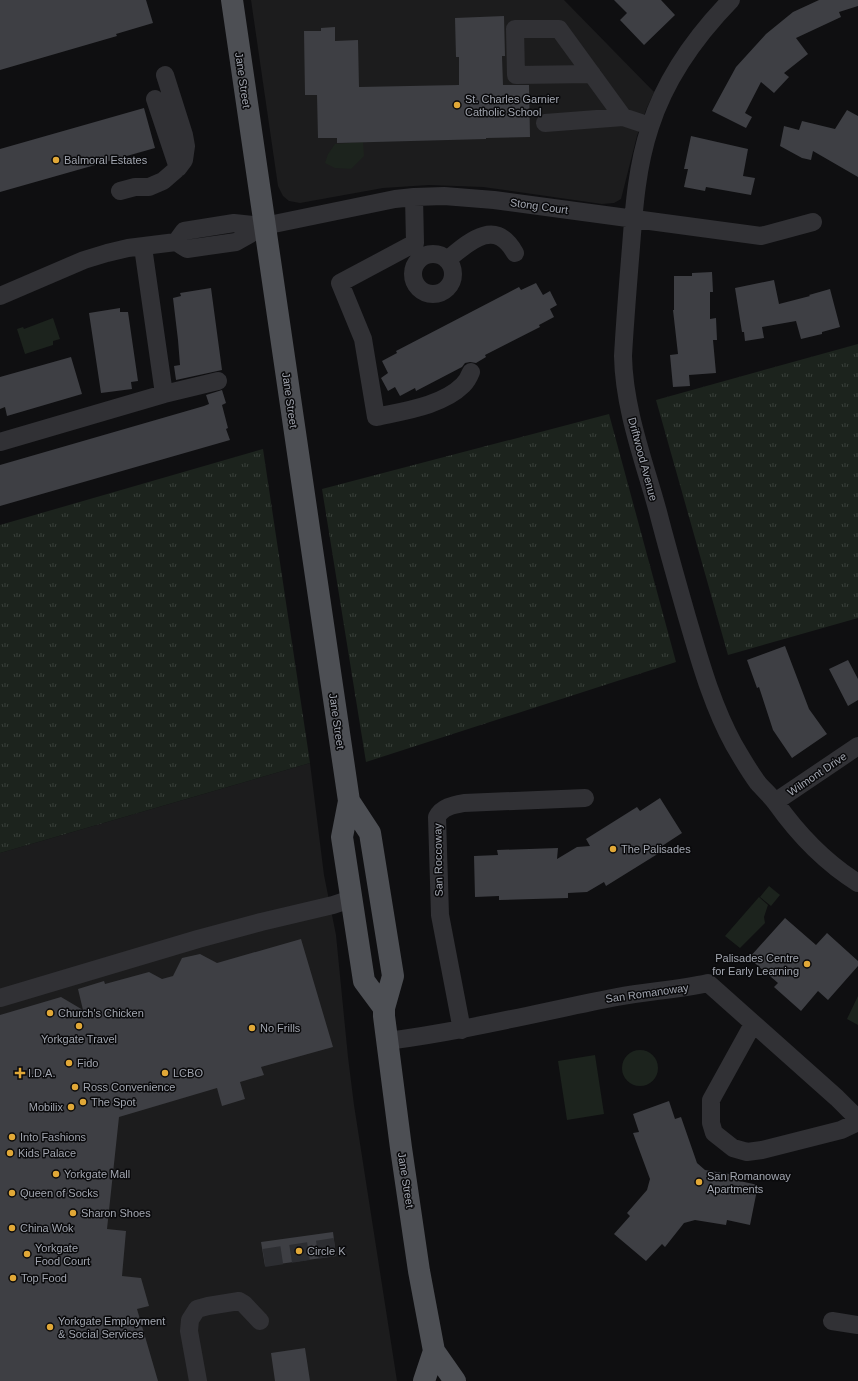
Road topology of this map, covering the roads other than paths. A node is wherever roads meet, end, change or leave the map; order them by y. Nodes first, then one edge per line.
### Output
1 (232, 0) edge
2 (730, 0) edge
3 (592, 74) dead end
4 (165, 75) dead end
5 (155, 99) dead end
6 (623, 117) junction
7 (545, 124) dead end
8 (650, 126) junction
9 (178, 168) junction
10 (120, 191) dead end
11 (414, 197) junction
12 (633, 219) junction
13 (813, 222) dead end
14 (264, 226) junction
15 (143, 247) junction
16 (418, 251) junction
17 (515, 253) dead end
18 (447, 260) junction
19 (0, 296) edge
20 (471, 372) dead end
21 (218, 381) dead end
22 (164, 394) junction
23 (0, 442) edge
24 (858, 746) edge
25 (585, 798) dead end
26 (349, 800) junction
27 (775, 802) junction
28 (858, 883) edge
29 (379, 894) junction
30 (351, 899) junction
31 (0, 998) edge
32 (384, 1008) junction
33 (754, 1024) junction
34 (462, 1030) junction
35 (387, 1041) junction
36 (858, 1119) edge
37 (858, 1122) edge
38 (260, 1321) dead end
39 (832, 1321) dead end
40 (858, 1325) edge
41 (434, 1351) junction
42 (198, 1381) edge
43 (424, 1381) edge
44 (455, 1381) edge

1 - 14 main road, Jane Street
2 - 8 street, Driftwood Avenue
3 - 6 street
4 - 9 street
5 - 9 street
6 - 7 street
6 - 8 street
8 - 12 street, Driftwood Avenue
9 - 10 street
11 - 12 street, Stong Court
11 - 14 street, Stong Court
11 - 16 street
12 - 13 street, Stong Court
12 - 27 street, Driftwood Avenue
14 - 15 street, Stong Court
14 - 26 main road, Jane Street
15 - 19 street
15 - 22 street
16 - 18 street
16 - 18 street
16 - 20 street
17 - 18 street
21 - 22 street
22 - 23 street
24 - 27 street, Wilmont Drive
25 - 34 street, San Roccoway
26 - 29 main road, Jane Street
26 - 30 main road, Jane Street
27 - 28 street, Driftwood Avenue
29 - 30 main road
29 - 32 main road, Jane Street
30 - 31 street
30 - 32 main road, Jane Street
32 - 35 main road, Jane Street
33 - 34 street, San Romanoway
33 - 36 street, San Romanoway
33 - 37 street
34 - 35 street, San Romanoway
35 - 41 main road, Jane Street
38 - 42 street
39 - 40 street
41 - 43 main road, Jane Street
41 - 44 main road, Jane Street

